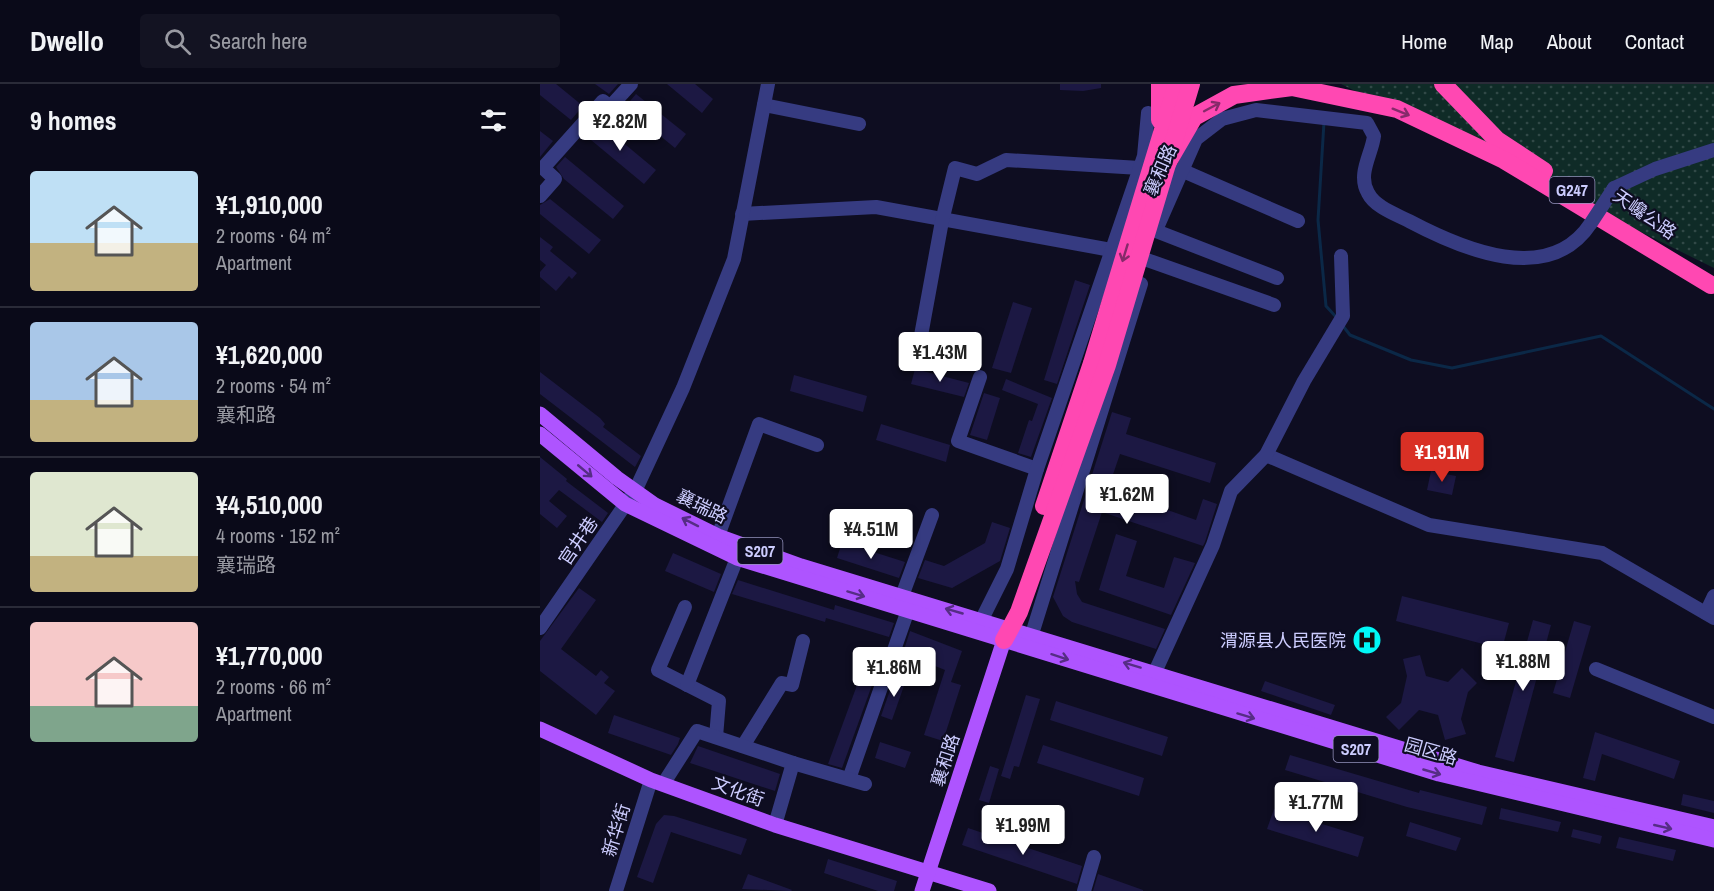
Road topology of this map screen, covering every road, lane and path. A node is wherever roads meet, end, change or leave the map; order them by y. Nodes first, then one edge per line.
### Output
1 (631, 84) edge
2 (768, 84) edge
3 (1160, 84) edge
4 (1177, 84) edge
5 (1191, 84) edge
6 (1443, 84) edge
7 (764, 105) junction
8 (1148, 113) dead end
9 (859, 124) dead end
10 (1160, 137) junction
11 (1714, 150) edge
12 (1140, 168) junction
13 (1173, 169) junction
14 (540, 196) edge
15 (742, 214) junction
16 (942, 220) junction
17 (1298, 220) dead end
18 (1156, 231) junction
19 (1111, 250) junction
20 (1341, 256) dead end
21 (1147, 260) junction
22 (1277, 278) dead end
23 (1712, 286) edge
24 (1274, 305) dead end
25 (918, 352) dead end
26 (980, 377) dead end
27 (540, 414) edge
28 (540, 434) edge
29 (817, 445) dead end
30 (1266, 455) junction
31 (1037, 469) junction
32 (636, 489) junction
33 (625, 504) junction
34 (932, 515) dead end
35 (718, 536) junction
36 (737, 558) junction
37 (1714, 596) edge
38 (905, 603) junction
39 (685, 607) dead end
40 (1710, 615) edge
41 (982, 619) junction
42 (540, 628) edge
43 (1007, 634) junction
44 (1032, 634) junction
45 (803, 641) dead end
46 (1596, 669) dead end
47 (1155, 672) junction
48 (687, 685) junction
49 (1714, 717) edge
50 (540, 729) edge
51 (716, 737) junction
52 (743, 746) junction
53 (793, 763) junction
54 (667, 778) dead end
55 (849, 779) junction
56 (651, 780) junction
57 (866, 784) dead end
58 (775, 825) junction
59 (1714, 827) edge
60 (1714, 840) edge
61 (1094, 857) dead end
62 (930, 873) junction
63 (616, 891) edge
64 (922, 891) edge
65 (989, 891) edge
66 (1084, 891) edge

1 - 14 street
2 - 7 street, 官井巷
3 - 10 highway
4 - 10 highway
5 - 13 highway
6 - 23 highway, 天巉公路 / G247
7 - 9 street
7 - 15 street, 官井巷
8 - 12 street, 襄和路
10 -> 43 highway
11 - 13 street, 襄和路, bridge
12 - 16 street
12 - 19 street, 襄和路
13 - 17 street
13 - 18 street, 襄和路
13 -> 23 highway
13 - 43 highway
15 - 16 street
15 - 32 street, 官井巷
16 - 19 street
16 - 25 street
18 - 21 street, 襄和路
18 - 22 street
19 - 31 street, 襄和路
20 - 30 street
21 - 24 street
21 - 44 street, 襄和路
26 - 31 street
27 - 32 main road, 襄瑞路 / S207
28 -> 33 main road, 襄瑞路 / S207
29 - 35 street
30 - 40 street
30 - 47 street
31 - 41 street, 襄和路
32 - 33 street, 官井巷
35 -> 32 main road, 襄瑞路 / S207
33 - 36 main road, 襄瑞路 / S207
33 - 42 street, 官井巷
34 - 38 street
35 - 38 main road, 襄瑞路 / S207
36 -> 38 main road, 襄瑞路 / S207
36 - 48 street
37 - 40 street
41 -> 38 main road, 襄瑞路 / S207
38 - 43 main road, 襄瑞路 / S207
38 - 55 street
39 - 48 street
41 - 43 main road, 襄瑞路 / S207
43 - 44 main road, 园区路 / S207
43 -> 60 main road, 园区路 / S207
43 - 62 main road, 襄和路
47 -> 44 main road, 园区路 / S207
45 - 52 street
46 - 49 street
47 - 59 main road, 园区路 / S207
48 - 51 street
50 - 56 main road, 文化街
51 - 52 street
51 - 54 street
52 - 53 street
53 - 55 street
53 - 58 street
55 - 57 street
56 - 58 main road, 文化街
56 - 63 street, 新华街
58 - 62 main road, 文化街
61 - 66 street
62 - 64 main road, 襄和路
62 - 65 main road, 文化街

